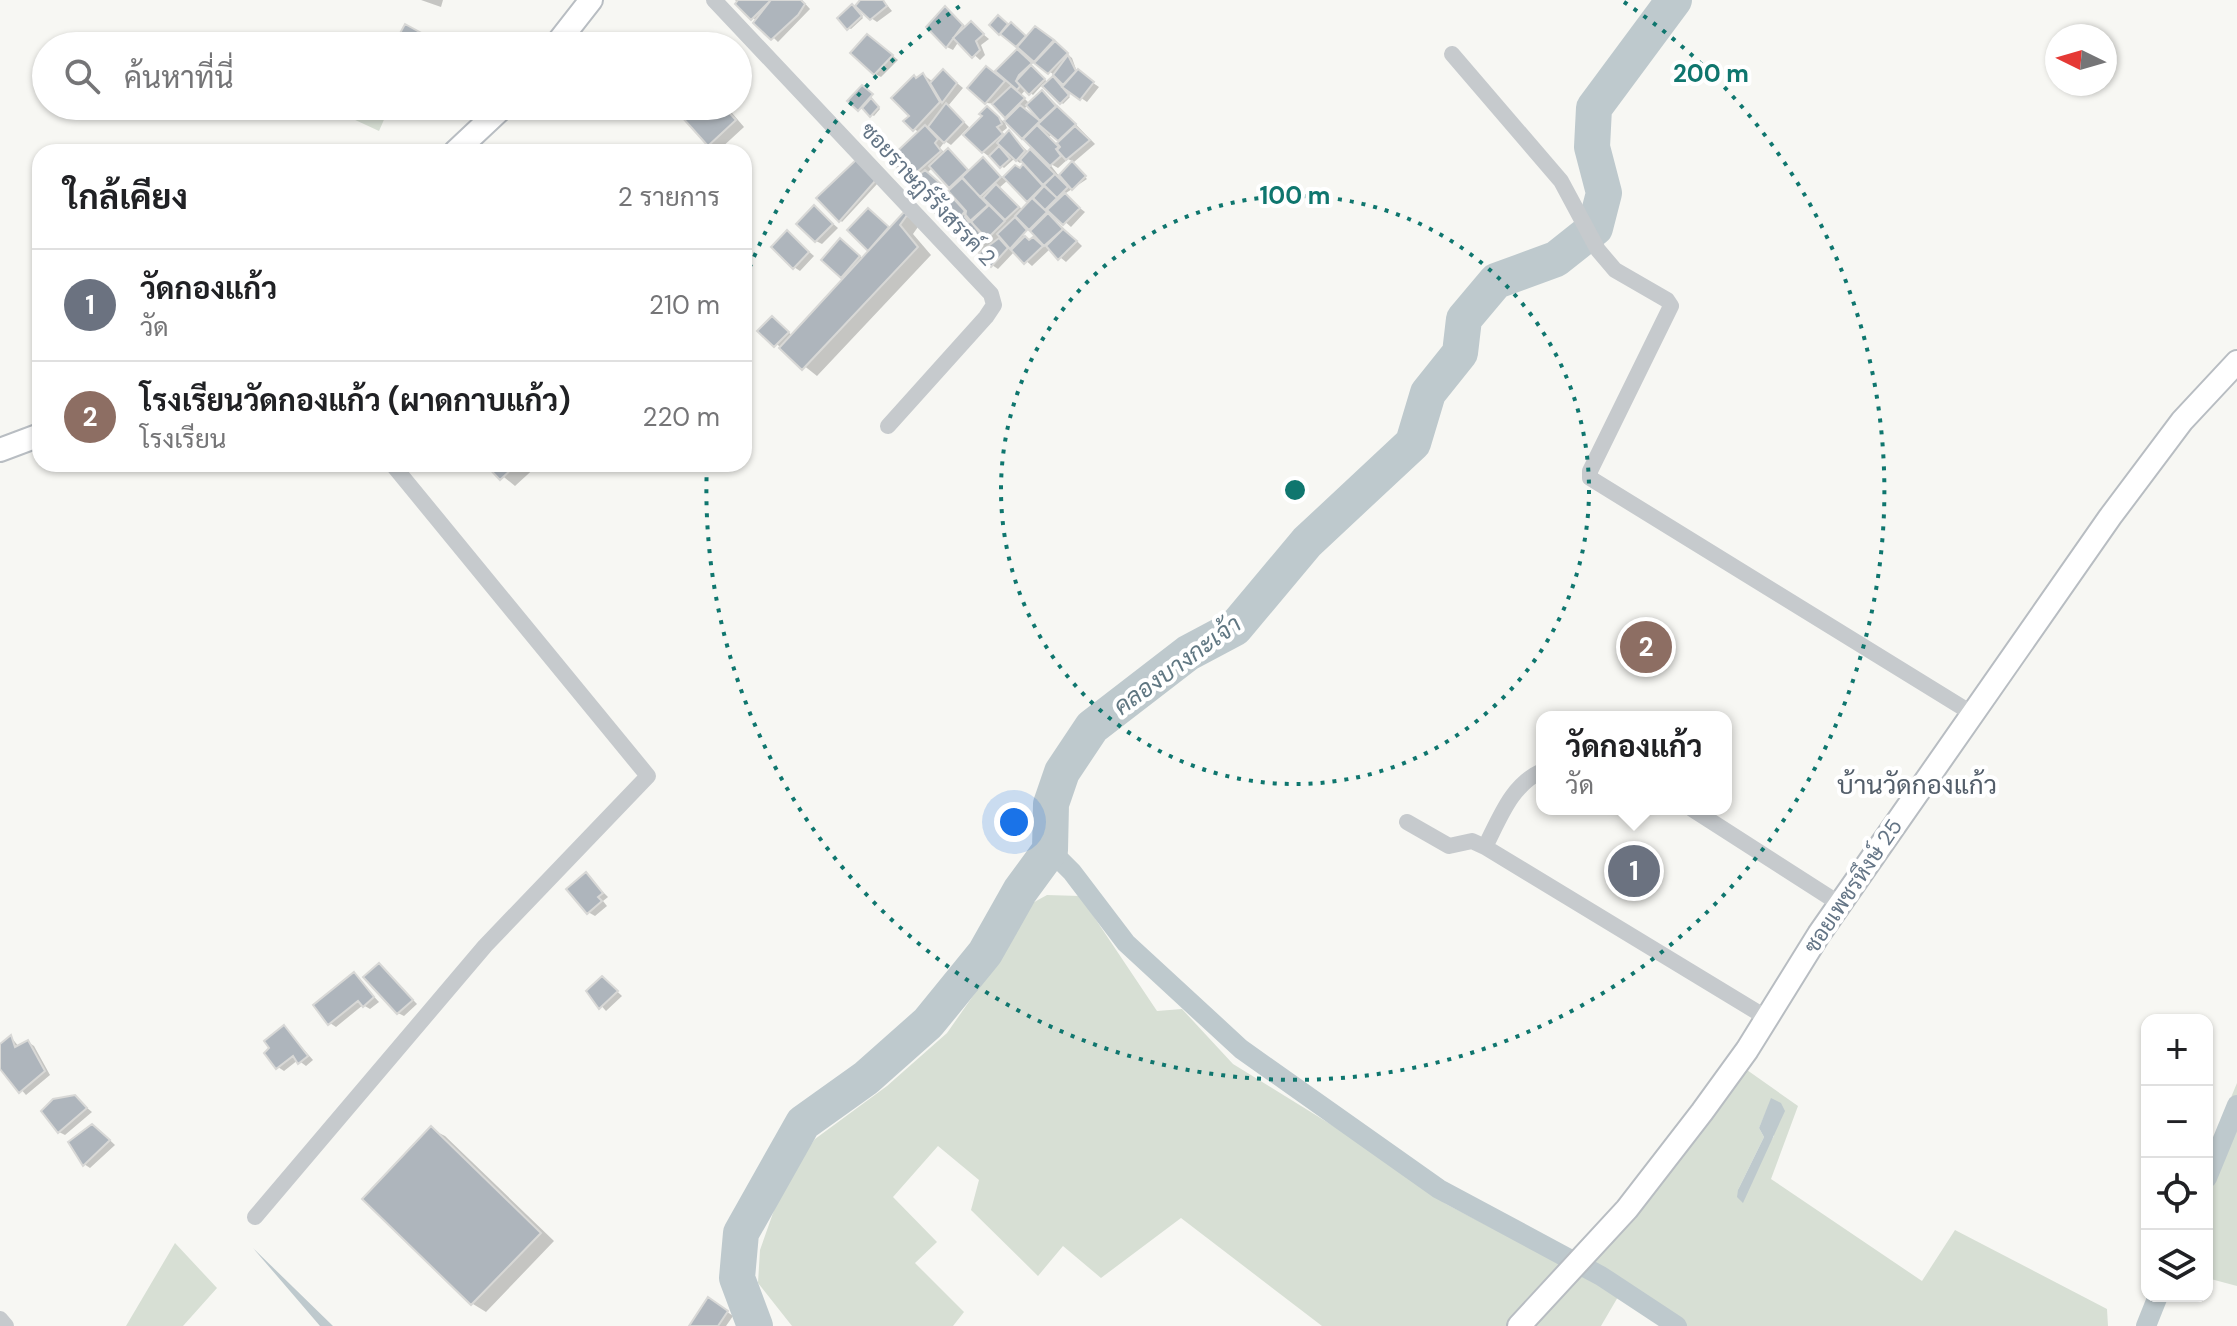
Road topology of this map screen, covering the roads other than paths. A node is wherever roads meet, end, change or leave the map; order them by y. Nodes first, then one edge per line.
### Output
1 (591, 0) edge
2 (714, 0) edge
3 (566, 32) edge
4 (744, 32) edge
5 (752, 40) edge
6 (1452, 54) dead end
7 (489, 120) edge
8 (464, 144) edge
9 (2237, 362) edge
10 (888, 426) dead end
11 (32, 438) edge
12 (0, 450) edge
13 (399, 472) edge
14 (1973, 714) junction
15 (1536, 774) edge
16 (1701, 815) edge
17 (1407, 822) dead end
18 (1485, 847) junction
19 (1840, 904) junction
20 (1767, 1018) junction
21 (255, 1217) dead end
22 (0, 1319) edge
23 (6, 1326) edge
24 (1519, 1326) edge

1 - 3 street
2 - 4 street, ซอยราษฎร์รังสรรค์ 2
5 - 10 street, ซอยราษฎร์รังสรรค์ 2
6 - 14 street
7 - 8 street
9 - 14 street, ซอยเพชรหึงษ์ 25
11 - 12 street
13 - 21 street
14 - 19 street, ซอยเพชรหึงษ์ 25
15 - 18 street
16 - 19 street
17 - 18 street
18 - 20 street
19 - 20 street, ซอยเพชรหึงษ์ 25
20 - 24 street, ซอยเพชรหึงษ์ 25
22 - 23 street

